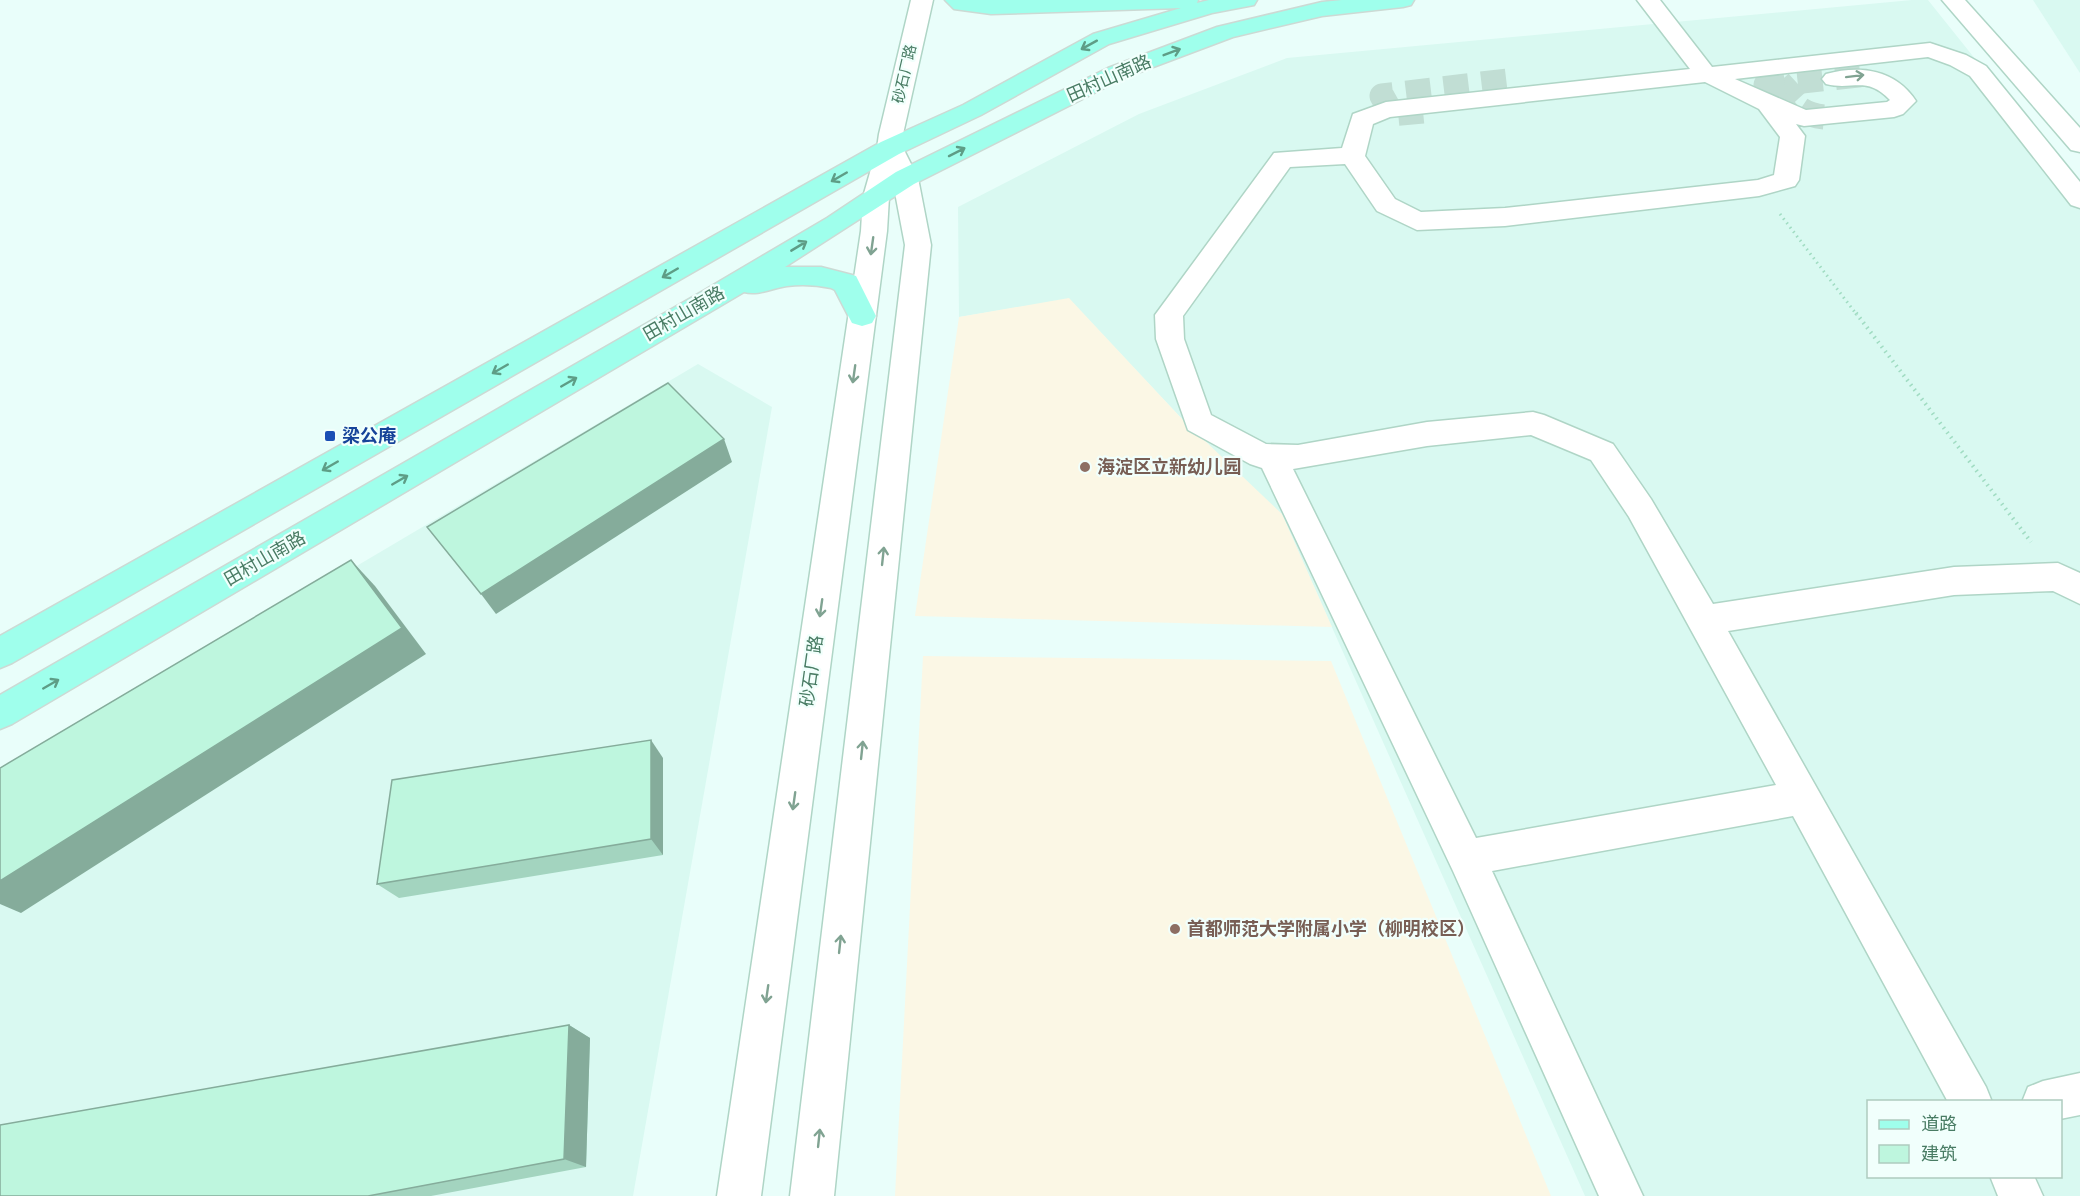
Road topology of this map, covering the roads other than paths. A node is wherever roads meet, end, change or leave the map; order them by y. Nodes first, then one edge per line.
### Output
1 (922, 0) edge
2 (956, 0) edge
3 (1200, 0) edge
4 (1246, 0) edge
5 (1402, 0) edge
6 (1634, 0) edge
7 (1648, 0) edge
8 (1953, 0) edge
9 (1705, 73) junction
10 (1515, 80) tunnel mouth
11 (1797, 83) dead end
12 (1768, 104) junction
13 (2080, 144) edge
14 (890, 148) junction
15 (1352, 156) junction
16 (905, 178) junction
17 (876, 197) junction
18 (2080, 199) edge
19 (713, 298) junction
20 (862, 316) junction
21 (1272, 456) junction
22 (2069, 583) edge
23 (1704, 620) junction
24 (0, 653) edge
25 (0, 713) edge
26 (1802, 797) junction
27 (1466, 858) junction
28 (2080, 1094) edge
29 (1970, 1100) edge
30 (2048, 1100) edge
31 (2012, 1178) edge
32 (739, 1196) edge
33 (812, 1196) edge
34 (1621, 1196) edge
35 (2021, 1196) edge

1 - 14 street, 砂石厂路
2 - 3 main road
4 -> 14 main road, 田村山南路
16 -> 5 main road, 田村山南路
6 - 10 street
7 - 9 street
8 - 13 street
9 - 12 street
9 - 15 street
9 - 18 street
11 -> 12 street
12 - 15 street
14 - 16 street
14 - 17 street, 砂石厂路
14 -> 24 main road, 田村山南路
15 - 21 street
16 - 17 main road, 田村山南路
33 -> 16 street
19 -> 17 main road, 田村山南路
17 -> 20 street, 砂石厂路
19 - 20 main road
25 -> 19 main road, 田村山南路
20 -> 32 street, 砂石厂路
21 - 23 street
21 - 27 street
22 - 23 street
23 - 26 street
26 - 27 street
26 - 29 street
27 - 34 street
28 - 30 street
31 - 35 street

